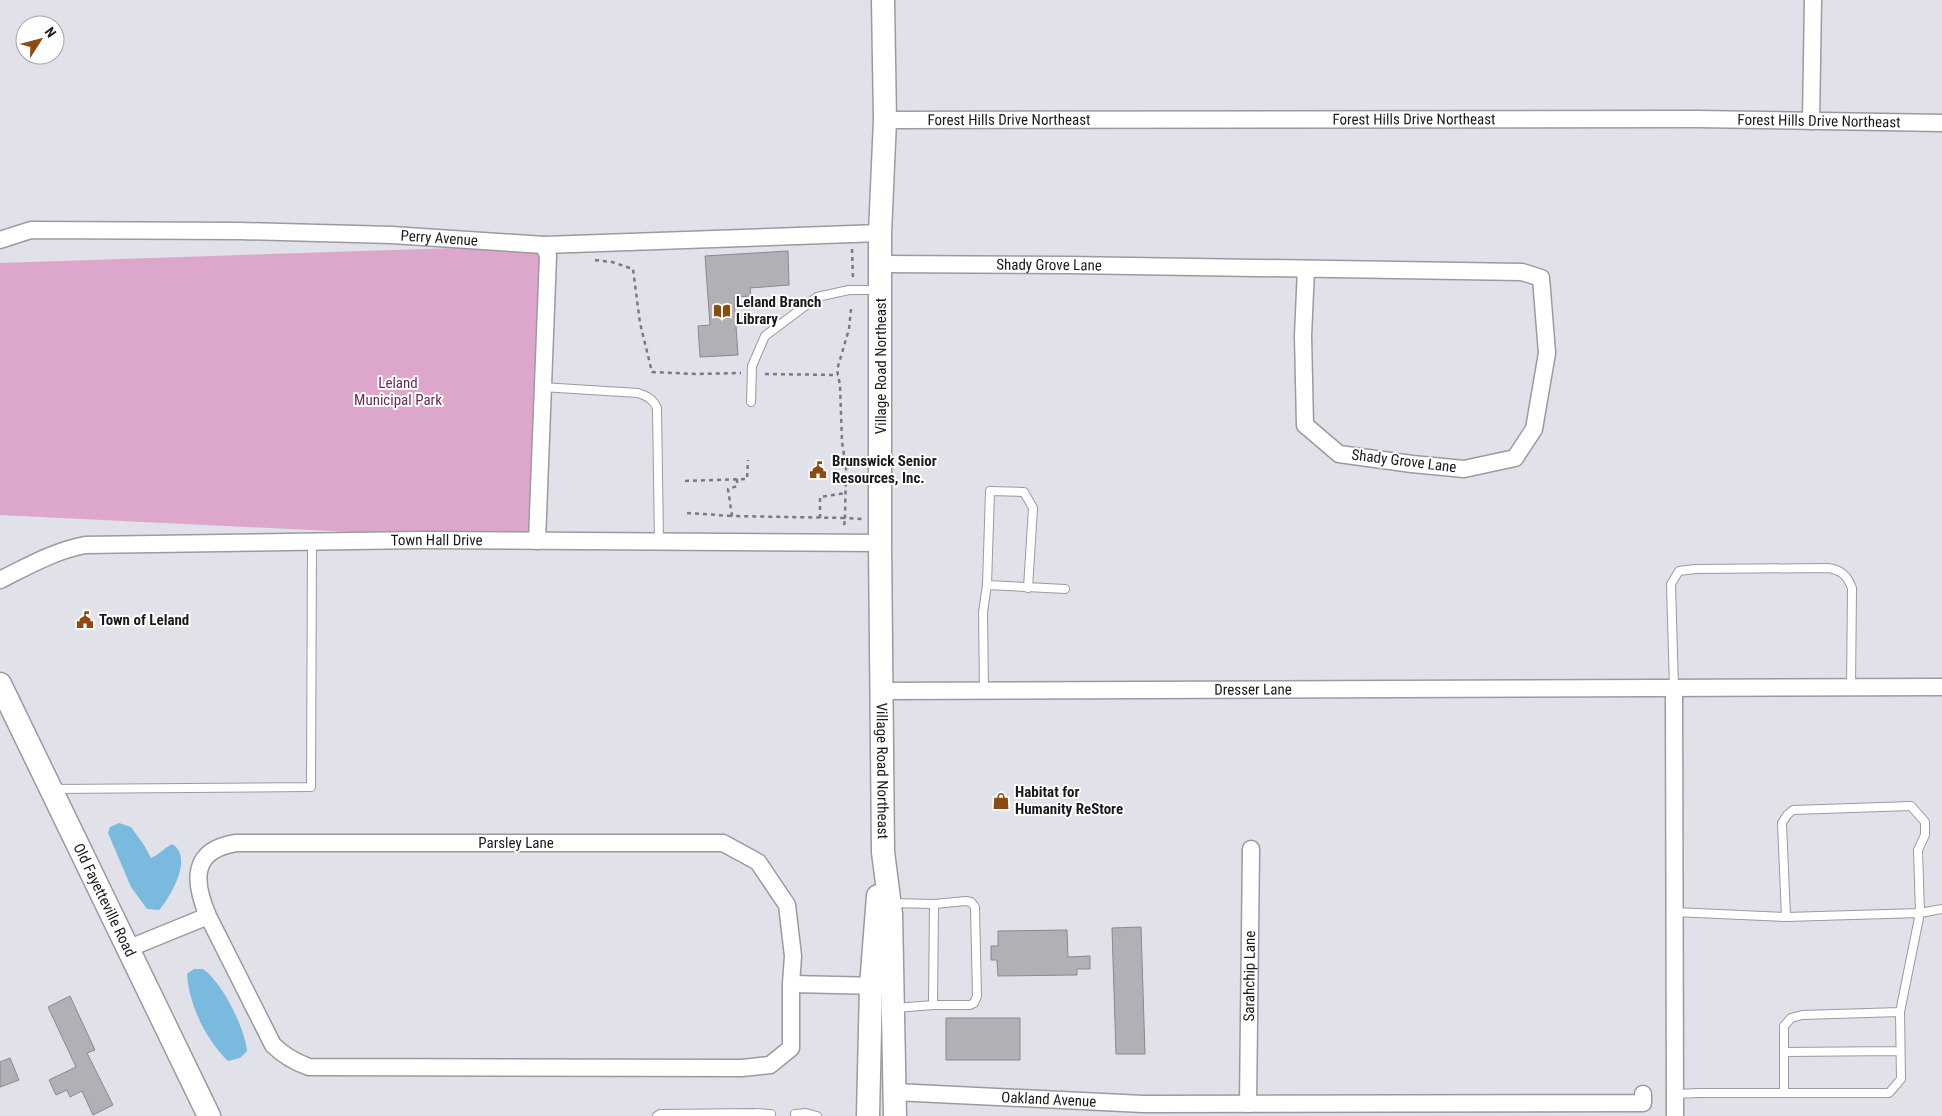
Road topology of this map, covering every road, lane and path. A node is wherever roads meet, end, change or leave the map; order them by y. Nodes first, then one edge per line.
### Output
1 (883, 0) edge
2 (1813, 0) edge
3 (885, 120) junction
4 (1811, 121) junction
5 (1942, 124) edge
6 (880, 233) junction
7 (850, 234) junction
8 (0, 240) edge
9 (544, 245) junction
10 (594, 260) dead end
11 (882, 264) junction
12 (1306, 269) junction
13 (852, 282) dead end
14 (882, 290) junction
15 (851, 309) dead end
16 (741, 373) dead end
17 (765, 374) dead end
18 (838, 375) junction
19 (542, 387) junction
20 (752, 402) dead end
21 (748, 460) dead end
22 (737, 479) junction
23 (685, 481) dead end
24 (846, 493) junction
25 (687, 513) dead end
26 (732, 516) junction
27 (820, 518) junction
28 (845, 518) junction
29 (880, 519) junction
30 (537, 541) junction
31 (312, 542) junction
32 (659, 542) junction
33 (880, 543) junction
34 (0, 580) edge
35 (987, 585) junction
36 (1028, 588) junction
37 (1065, 589) dead end
38 (0, 684) edge
39 (1942, 687) edge
40 (1674, 688) junction
41 (1851, 688) junction
42 (882, 691) junction
43 (984, 692) junction
44 (51, 789) junction
45 (1251, 849) dead end
46 (883, 852) junction
47 (889, 903) junction
48 (934, 904) junction
49 (1942, 910) edge
50 (1674, 912) junction
51 (1920, 913) junction
52 (208, 916) junction
53 (1786, 917) junction
54 (127, 949) junction
55 (791, 984) junction
56 (882, 986) junction
57 (933, 1005) junction
58 (894, 1008) junction
59 (1900, 1012) junction
60 (1900, 1051) junction
61 (1784, 1052) junction
62 (895, 1092) junction
63 (1784, 1093) junction
64 (1643, 1094) dead end
65 (1675, 1094) junction
66 (1248, 1104) junction
67 (756, 1114) edge
68 (771, 1114) dead end
69 (795, 1114) dead end
70 (682, 1115) edge
71 (714, 1115) edge
72 (209, 1116) edge
73 (659, 1116) edge
74 (817, 1116) edge
75 (826, 1116) edge
76 (868, 1116) edge
77 (895, 1116) edge
78 (1676, 1116) edge

1 - 3 main road, Village Road Northeast
2 - 4 street
3 - 4 street, Forest Hills Drive Northeast
3 - 6 main road, Village Road Northeast
4 - 5 street, Forest Hills Drive Northeast
6 - 7 street, Perry Avenue
6 - 11 main road, Village Road Northeast
7 - 9 street, Perry Avenue
7 - 13 path
8 - 9 street, Perry Avenue
9 - 19 street
10 - 16 path
11 - 12 street, Shady Grove Lane
11 - 14 main road, Village Road Northeast
12 - 12 street, Shady Grove Lane
14 - 20 lane
14 - 29 main road, Village Road Northeast
15 - 18 path
17 - 18 path
18 - 24 path
19 - 30 street
19 - 32 lane
21 - 22 path
22 - 23 path
22 - 26 path
24 - 27 path
24 - 28 path
25 - 26 path
26 - 27 path
27 - 28 path
28 - 29 path
29 - 33 main road, Village Road Northeast
30 - 31 street, Town Hall Drive
30 - 32 street, Town Hall Drive
31 - 34 street, Town Hall Drive
31 - 44 lane
32 - 33 street, Town Hall Drive
33 - 42 main road, Village Road Northeast
35 - 36 lane
35 - 36 lane
35 - 43 lane
36 - 37 lane
38 - 44 main road, Old Fayetteville Road
39 - 41 street, Dresser Lane
40 - 41 street, Dresser Lane
40 - 41 lane
40 - 43 street, Dresser Lane
40 - 50 street
42 - 43 street, Dresser Lane
42 - 46 main road, Village Road Northeast
44 - 54 main road, Old Fayetteville Road
45 - 66 street, Sarahchip Lane
46 - 47 main road, Village Road Northeast
46 - 56 main road, Village Road Northeast
47 - 48 lane
47 - 56 main road, Village Road Northeast
48 - 57 lane
48 - 57 lane
49 - 51 lane
50 - 53 lane
50 - 65 street
51 - 53 lane
51 - 53 lane
51 - 59 lane
52 - 54 street
52 - 55 street, Parsley Lane
52 - 55 street, Parsley Lane
54 - 72 main road, Old Fayetteville Road
55 - 56 street
56 - 58 main road, Village Road Northeast
56 - 76 main road, Village Road Northeast
57 - 58 lane
58 - 62 main road, Village Road Northeast
59 - 60 lane
59 - 61 lane
60 - 61 lane
60 - 63 lane
61 - 63 lane
62 - 66 street, Oakland Avenue
62 - 77 main road, Village Road Northeast
63 - 65 lane
64 - 66 street, Oakland Avenue
65 - 78 street
67 - 68 lane
67 - 71 lane
69 - 74 lane
70 - 71 lane
70 - 73 lane
74 - 75 lane

